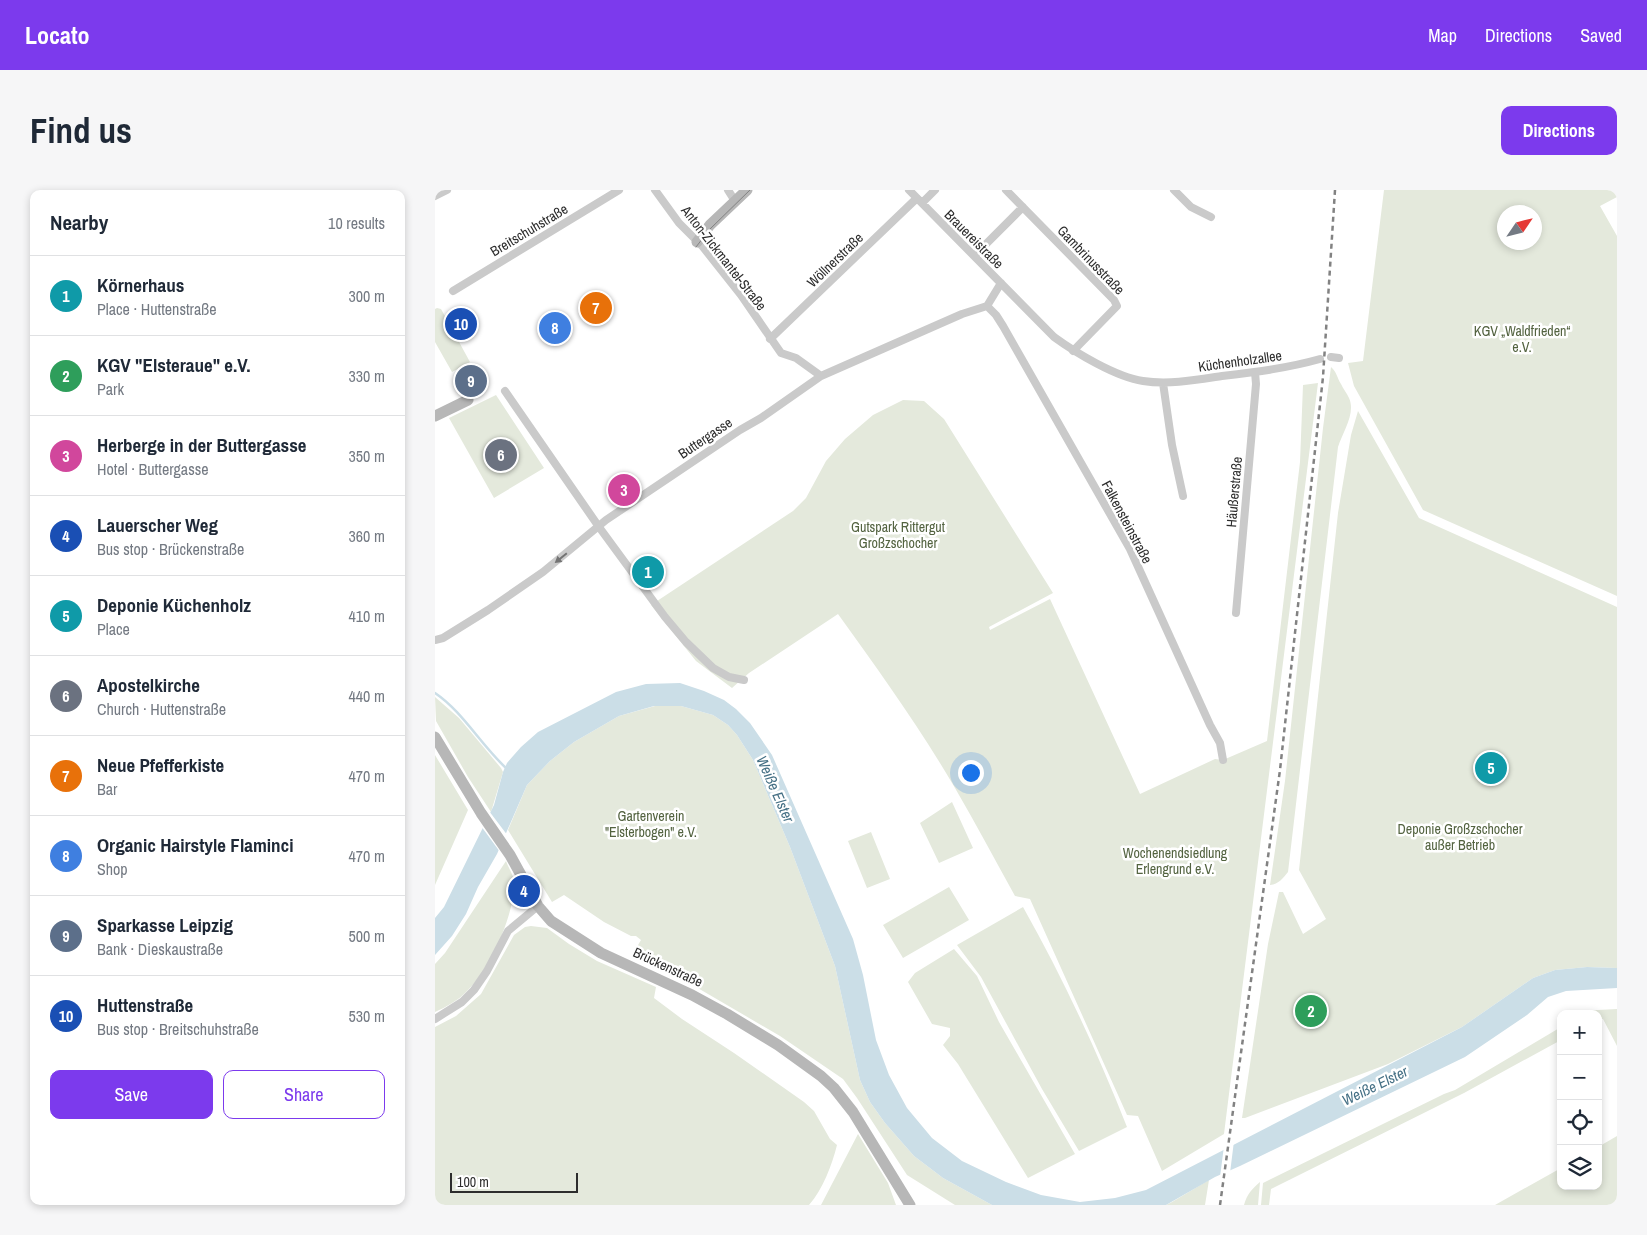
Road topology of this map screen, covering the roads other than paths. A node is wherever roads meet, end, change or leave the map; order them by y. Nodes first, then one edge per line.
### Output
1 (447, 190) edge
2 (619, 190) edge
3 (655, 190) edge
4 (728, 190) edge
5 (747, 190) edge
6 (909, 190) edge
7 (935, 190) edge
8 (1006, 190) edge
9 (1175, 190) edge
10 (435, 196) edge
11 (735, 201) junction
12 (919, 201) junction
13 (1023, 207) junction
14 (1211, 217) dead end
15 (697, 242) junction
16 (974, 256) junction
17 (1001, 283) junction
18 (453, 291) dead end
19 (987, 306) junction
20 (770, 339) junction
21 (1073, 351) junction
22 (1331, 357) dead end
23 (1339, 358) dead end
24 (1320, 359) dead end
25 (1255, 372) junction
26 (821, 376) junction
27 (1163, 383) junction
28 (505, 392) dead end
29 (468, 400) dead end
30 (435, 416) edge
31 (1183, 496) dead end
32 (599, 527) junction
33 (1236, 613) dead end
34 (435, 640) edge
35 (744, 680) dead end
36 (435, 737) edge
37 (1223, 760) dead end
38 (538, 906) junction
39 (435, 1019) edge
40 (910, 1205) edge

1 - 10 street
2 - 18 street, Breitschuhstraße
3 - 15 street, Anton-Zickmantel-Straße
4 - 11 street
5 - 11 main road
6 - 12 street, Brauereistraße
7 - 12 street
8 - 13 street, Gambrinusstraße
9 - 14 street
11 - 15 main road
12 - 16 street, Brauereistraße
12 - 20 street, Wöllnerstraße
13 - 16 street
13 - 21 street, Gambrinusstraße
15 - 20 street, Anton-Zickmantel-Straße
16 - 17 street, Brauereistraße
17 - 19 street
17 - 21 street, Küchenholzallee
19 - 26 street, Buttergasse
19 - 37 street, Falkensteinstraße
20 - 26 street, Anton-Zickmantel-Straße
21 - 27 street, Küchenholzallee
22 - 23 street
24 - 25 street, Küchenholzallee
25 - 27 street, Küchenholzallee
25 - 33 street, Häußerstraße
26 - 32 street, Buttergasse
27 - 31 street
28 - 32 street
29 - 30 main road
32 -> 34 street, Buttergasse
32 - 35 street
36 - 38 main road, Brückenstraße
38 - 39 street
38 - 40 main road, Brückenstraße

